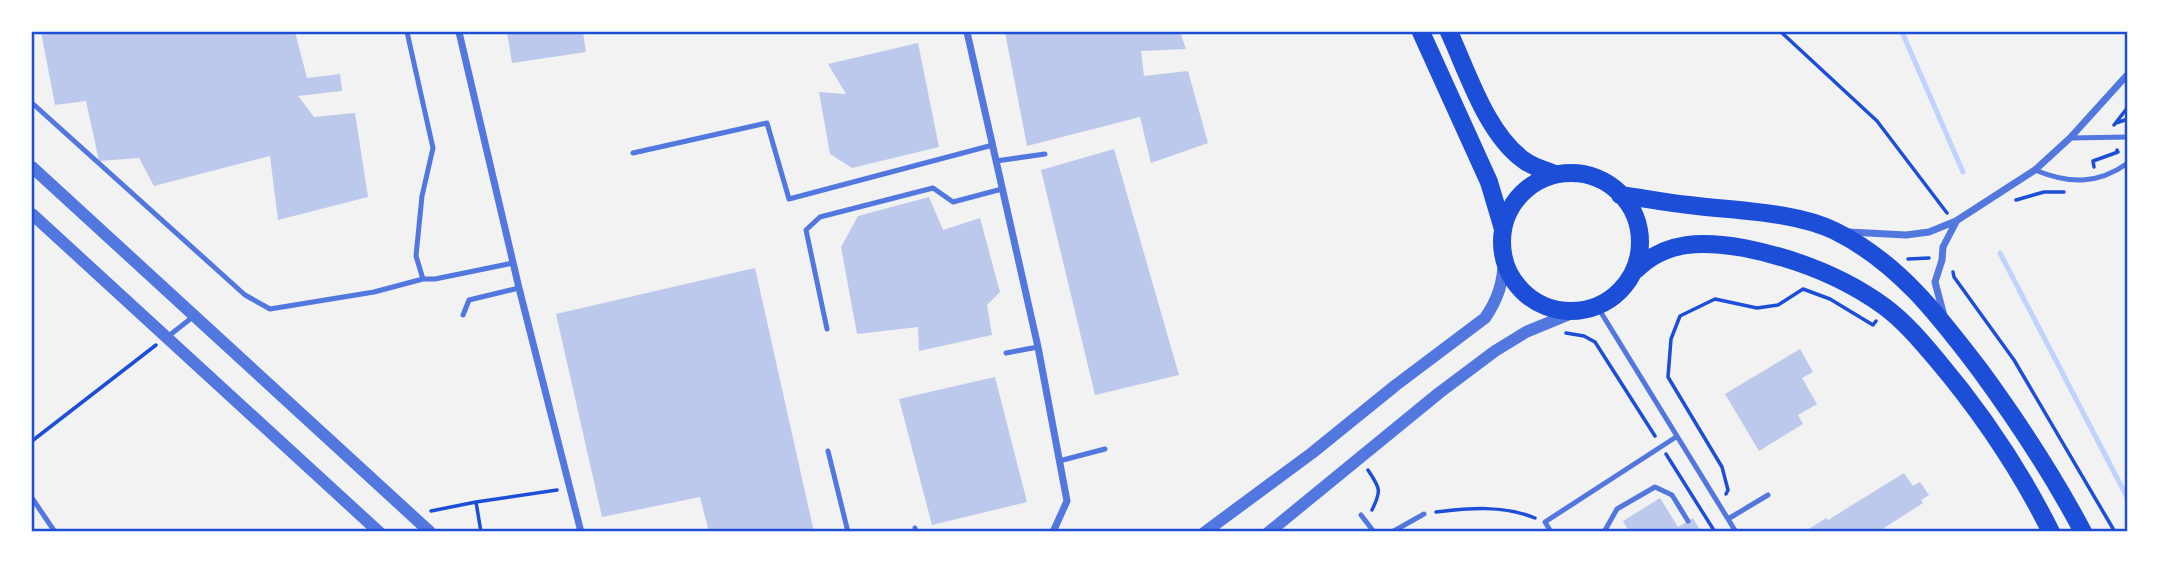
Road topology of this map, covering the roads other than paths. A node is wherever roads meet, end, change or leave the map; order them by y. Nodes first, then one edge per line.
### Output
1 (407, 32) edge
2 (459, 32) edge
3 (967, 32) edge
4 (1421, 32) edge
5 (1449, 32) edge
6 (2127, 74) edge
7 (32, 103) edge
8 (2127, 137) edge
9 (2070, 138) junction
10 (993, 145) junction
11 (633, 153) dead end
12 (1045, 154) dead end
13 (996, 161) junction
14 (2127, 163) edge
15 (32, 167) edge
16 (2035, 170) junction
17 (1555, 174) junction
18 (1002, 188) junction
19 (1620, 195) junction
20 (32, 214) edge
21 (1956, 221) junction
22 (1503, 229) junction
23 (1834, 230) junction
24 (1504, 260) junction
25 (513, 263) junction
26 (1636, 270) junction
27 (423, 279) junction
28 (519, 288) junction
29 (1597, 306) junction
30 (1577, 311) junction
31 (463, 314) dead end
32 (194, 316) junction
33 (1947, 327) junction
34 (827, 329) dead end
35 (166, 338) junction
36 (1038, 347) junction
37 (1006, 354) dead end
38 (1676, 437) junction
39 (1105, 449) dead end
40 (828, 451) dead end
41 (1059, 461) junction
42 (1768, 495) dead end
43 (32, 498) edge
44 (1424, 514) road end
45 (1364, 518) road end
46 (1728, 519) junction
47 (1688, 521) dead end
48 (55, 531) edge
49 (379, 531) edge
50 (430, 531) edge
51 (580, 531) edge
52 (848, 531) edge
53 (1053, 531) edge
54 (1205, 531) edge
55 (1269, 531) edge
56 (1374, 531) edge
57 (1392, 531) edge
58 (1552, 531) edge
59 (1604, 531) edge
60 (1736, 531) edge
61 (2052, 531) edge
62 (2083, 531) edge

1 - 27 lane
2 - 25 street
3 - 10 street
4 - 22 main road
5 - 17 main road
6 - 9 street
7 - 27 lane
8 - 9 lane
9 - 16 street
10 - 11 lane
10 - 13 street
12 - 13 lane
13 - 18 street
14 - 16 lane
15 - 32 street
16 - 21 street
17 - 19 main road
17 - 22 main road
18 - 34 lane
18 - 36 street
19 - 23 main road
19 - 26 main road
20 - 35 street
21 - 23 street
21 - 33 street
22 - 24 main road
23 - 33 main road
24 - 30 main road
24 - 54 street
25 - 27 lane
25 - 28 street
26 - 29 main road
26 - 61 main road
28 - 31 lane
28 - 51 street
29 - 30 main road
29 - 38 lane
30 - 55 street
32 - 35 lane
32 - 50 street
33 - 62 main road
35 - 49 street
36 - 37 lane
36 - 41 street
38 - 46 lane
38 - 58 lane
39 - 41 lane
40 - 52 lane
41 - 53 street
42 - 46 lane
43 - 48 lane
44 - 57 lane
45 - 56 lane
46 - 60 lane
47 - 59 lane

